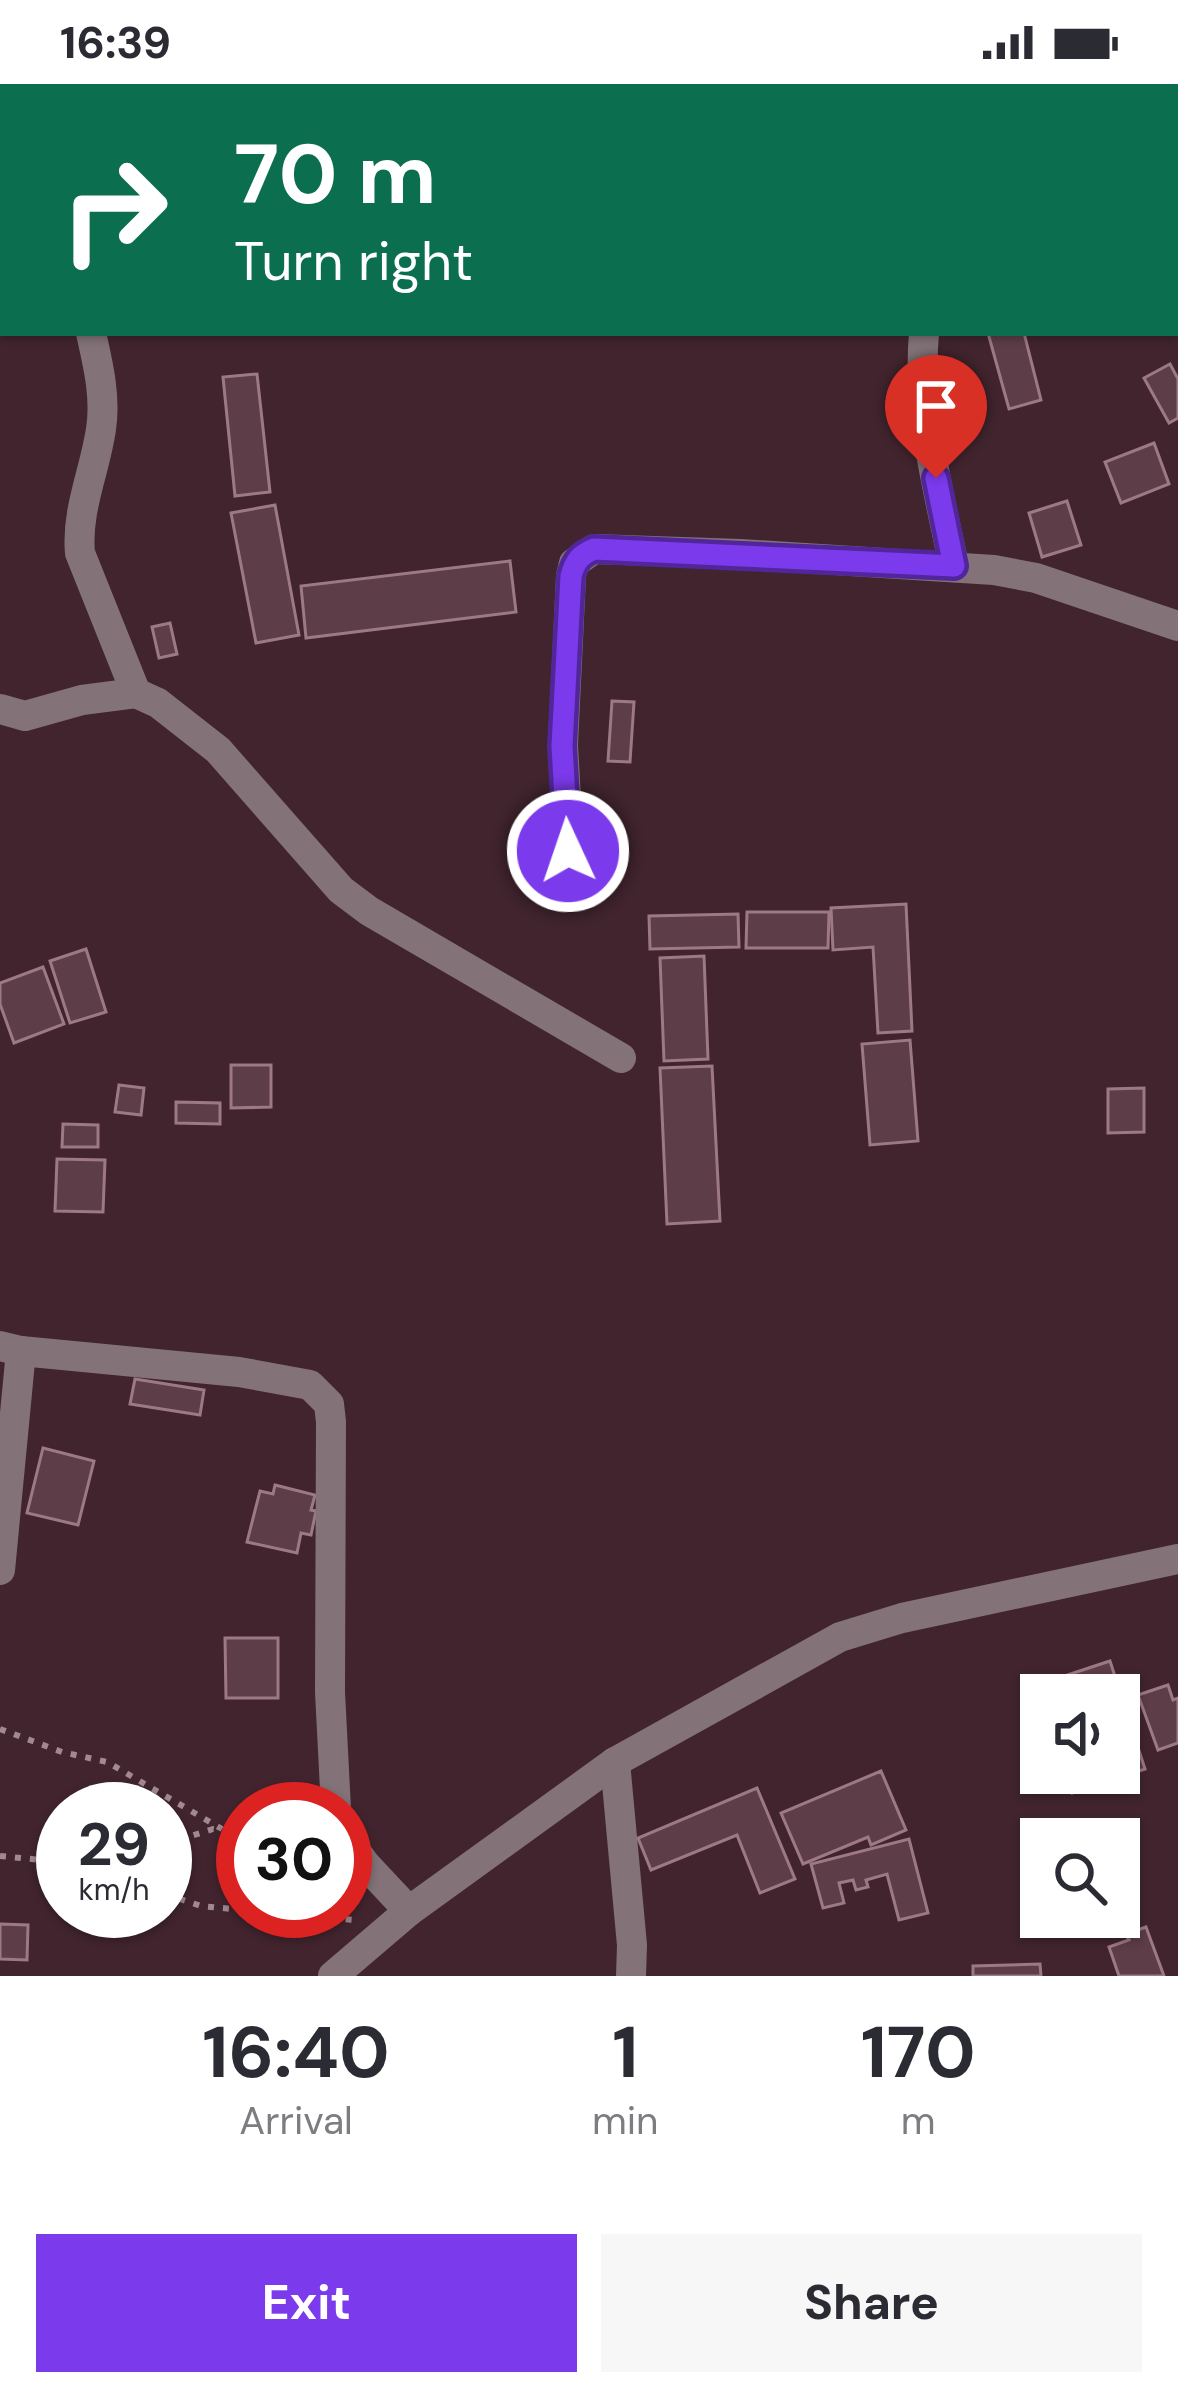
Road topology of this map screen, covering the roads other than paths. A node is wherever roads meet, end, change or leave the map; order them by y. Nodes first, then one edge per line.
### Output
1 (92, 336) edge
2 (924, 336) edge
3 (954, 566) junction
4 (1178, 626) edge
5 (147, 698) junction
6 (8, 719) edge
7 (568, 851) dead end
8 (621, 1058) dead end
9 (10, 1348) edge
10 (1178, 1559) edge
11 (0, 1570) edge
12 (615, 1762) junction
13 (335, 1782) edge
14 (372, 1877) edge
15 (400, 1918) junction
16 (333, 1976) edge
17 (631, 1976) edge

1 - 5 street
2 - 3 street
3 - 4 street
3 - 7 street
5 - 6 street
5 - 8 street
9 - 11 street
9 - 13 street
10 - 12 street
12 - 15 street
12 - 17 street
14 - 15 street
15 - 16 street

